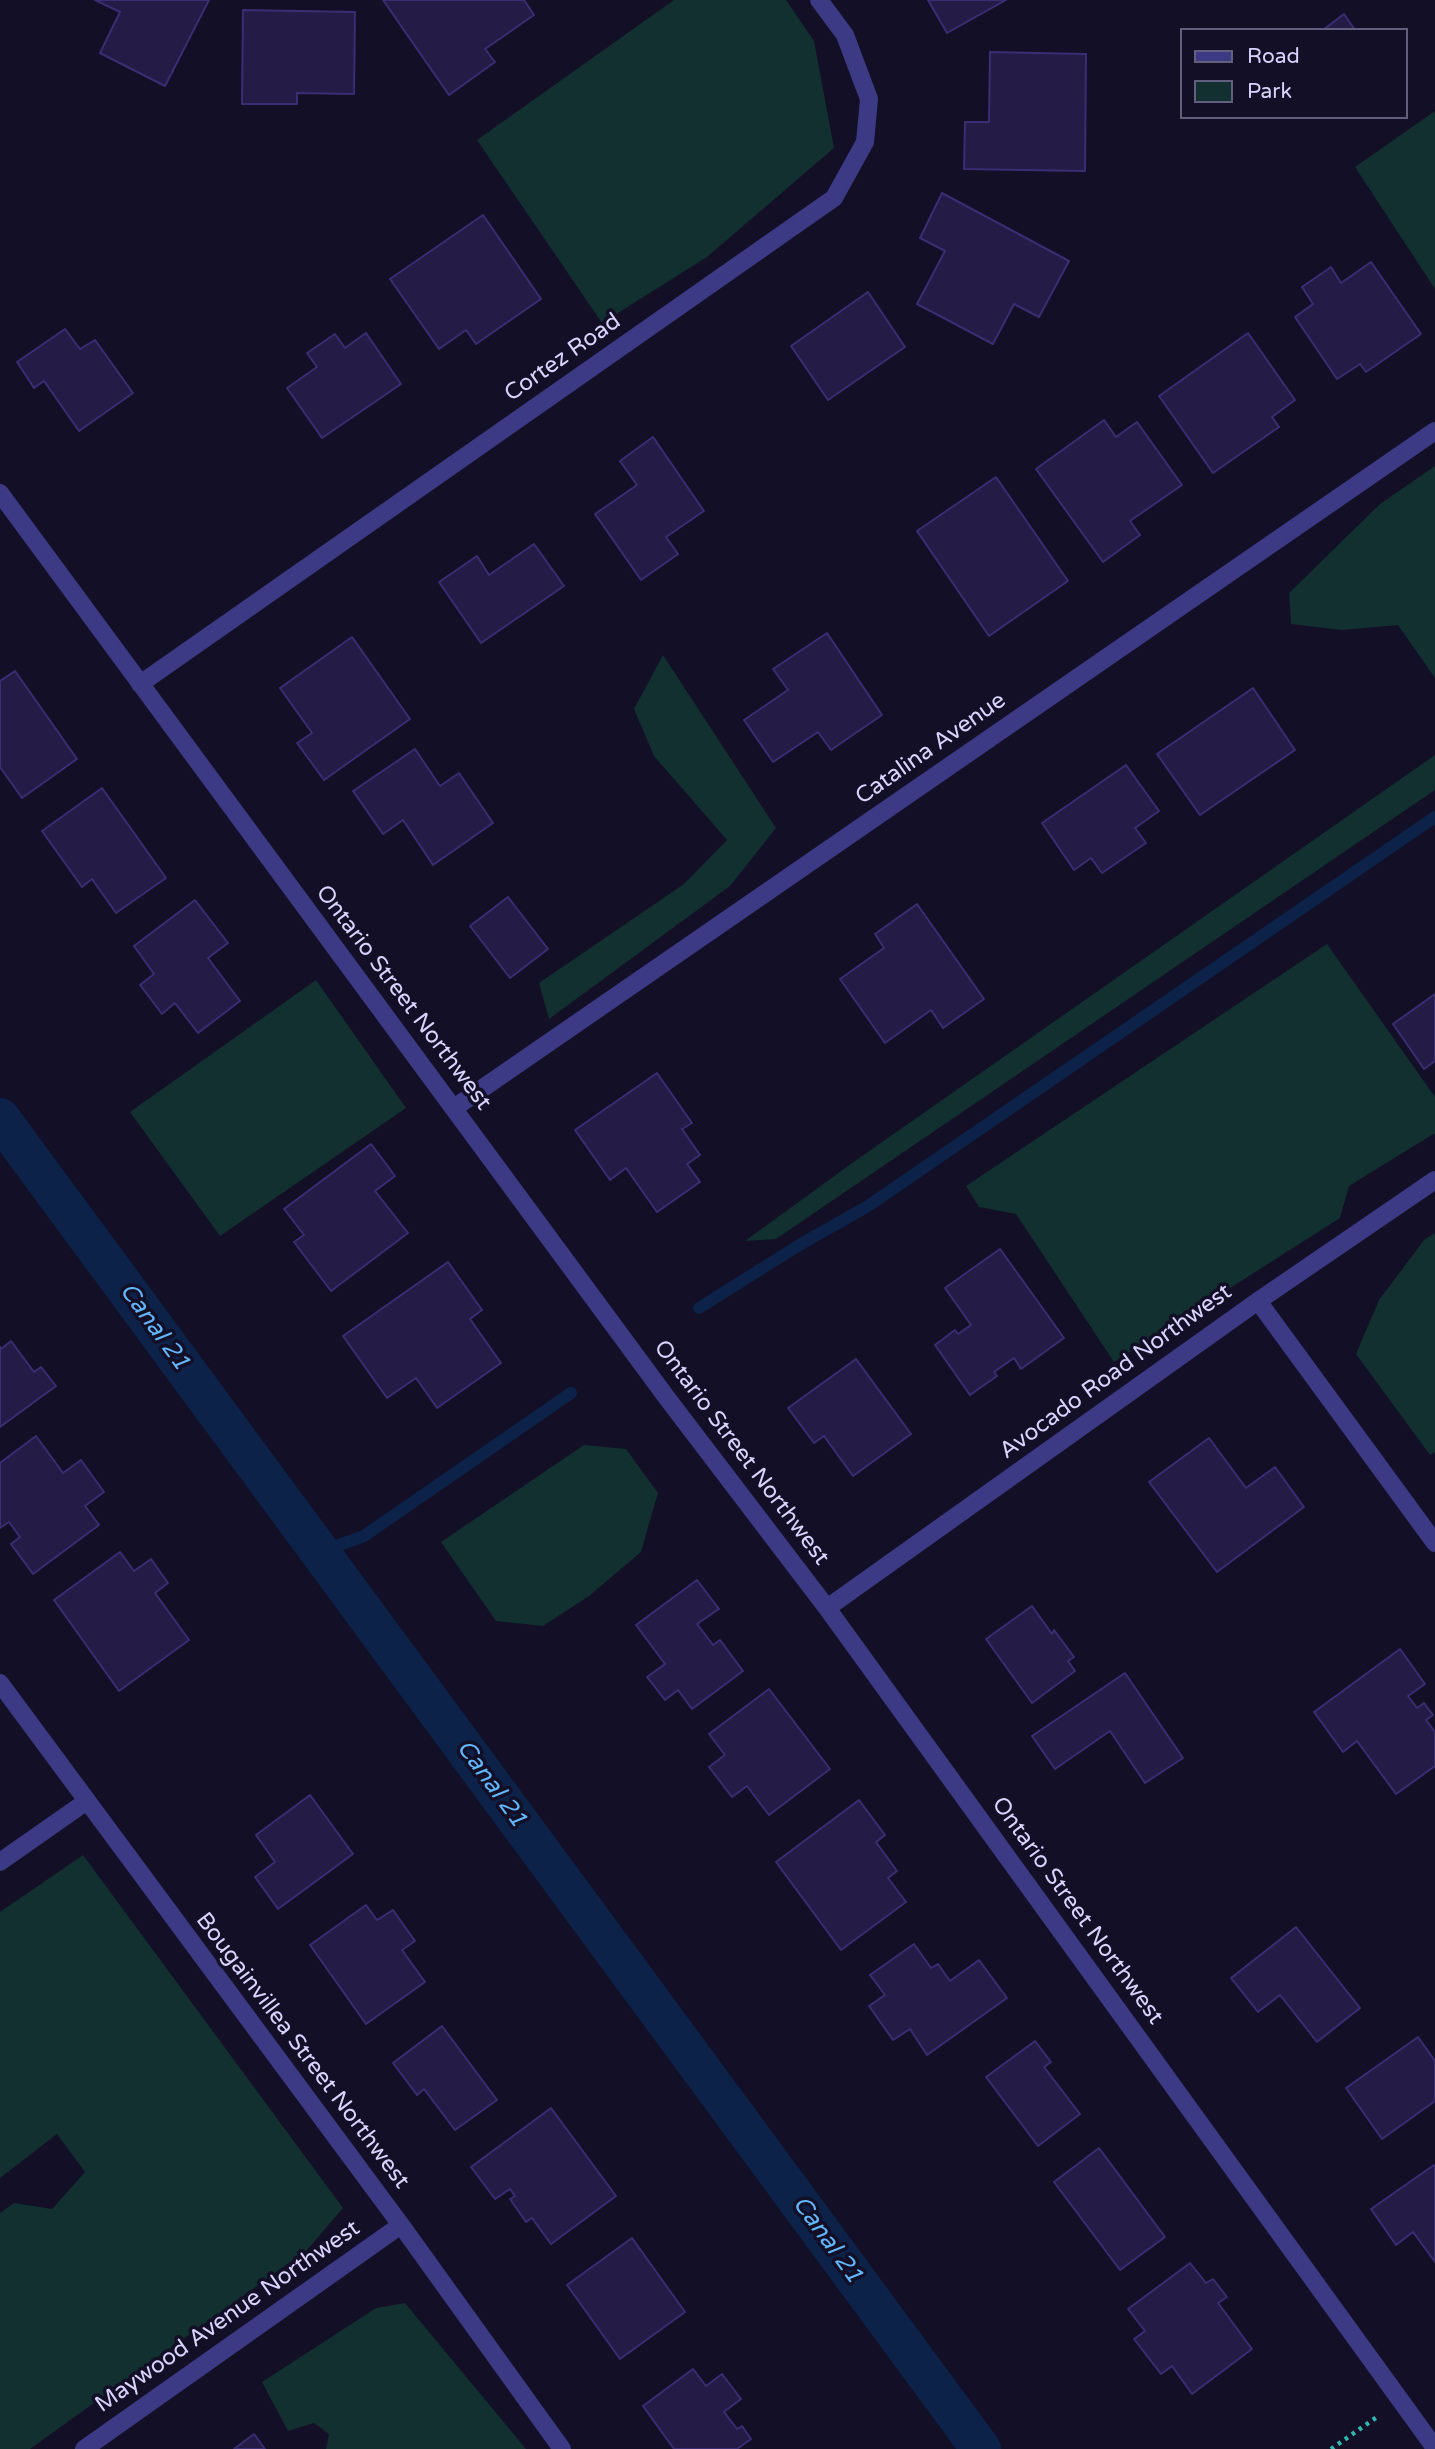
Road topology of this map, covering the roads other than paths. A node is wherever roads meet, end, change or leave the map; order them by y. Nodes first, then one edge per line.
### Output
1 (819, 0) edge
2 (1435, 431) edge
3 (0, 494) edge
4 (140, 684) junction
5 (454, 1108) junction
6 (1435, 1180) edge
7 (1258, 1301) junction
8 (1435, 1543) edge
9 (827, 1608) junction
10 (0, 1683) edge
11 (87, 1801) junction
12 (0, 1862) edge
13 (401, 2225) junction
14 (1435, 2448) edge
15 (84, 2449) edge
16 (562, 2449) edge

1 - 4 street, Cortez Road
2 - 5 street, Catalina Avenue
3 - 4 street, Ontario Street Northwest
4 - 5 street, Ontario Street Northwest
5 - 9 street, Ontario Street Northwest
6 - 7 street, Avocado Road Northwest
7 - 8 street
7 - 9 street, Avocado Road Northwest
9 - 14 street, Ontario Street Northwest
10 - 11 street, Bougainvillea Street Northwest
11 - 12 street
11 - 13 street, Bougainvillea Street Northwest
13 - 15 street, Maywood Avenue Northwest
13 - 16 street, Bougainvillea Street Northwest

